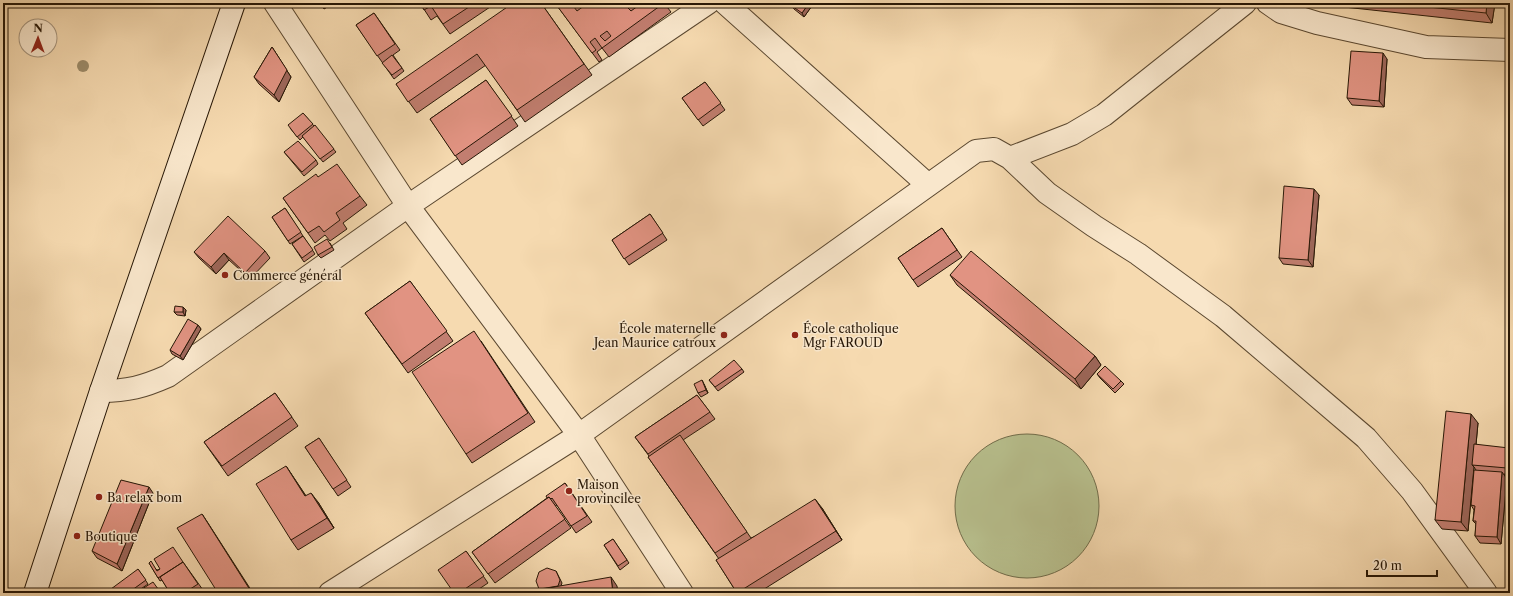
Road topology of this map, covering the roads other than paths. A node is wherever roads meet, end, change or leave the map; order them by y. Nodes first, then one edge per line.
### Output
1 (234, 3) edge
2 (275, 3) edge
3 (708, 3) edge
4 (725, 3) edge
5 (1245, 3) edge
6 (1268, 3) edge
7 (1510, 50) edge
8 (1010, 158) junction
9 (927, 184) junction
10 (408, 206) junction
11 (101, 391) junction
12 (579, 434) junction
13 (35, 593) edge
14 (330, 593) edge
15 (682, 593) edge
16 (1486, 593) edge

1 - 11 street
2 - 10 street
3 - 10 street
4 - 9 street
5 - 8 street
6 - 7 street
8 - 9 street
8 - 16 street
9 - 12 street
10 - 11 street
10 - 12 street
11 - 13 street
12 - 14 street
12 - 15 street

